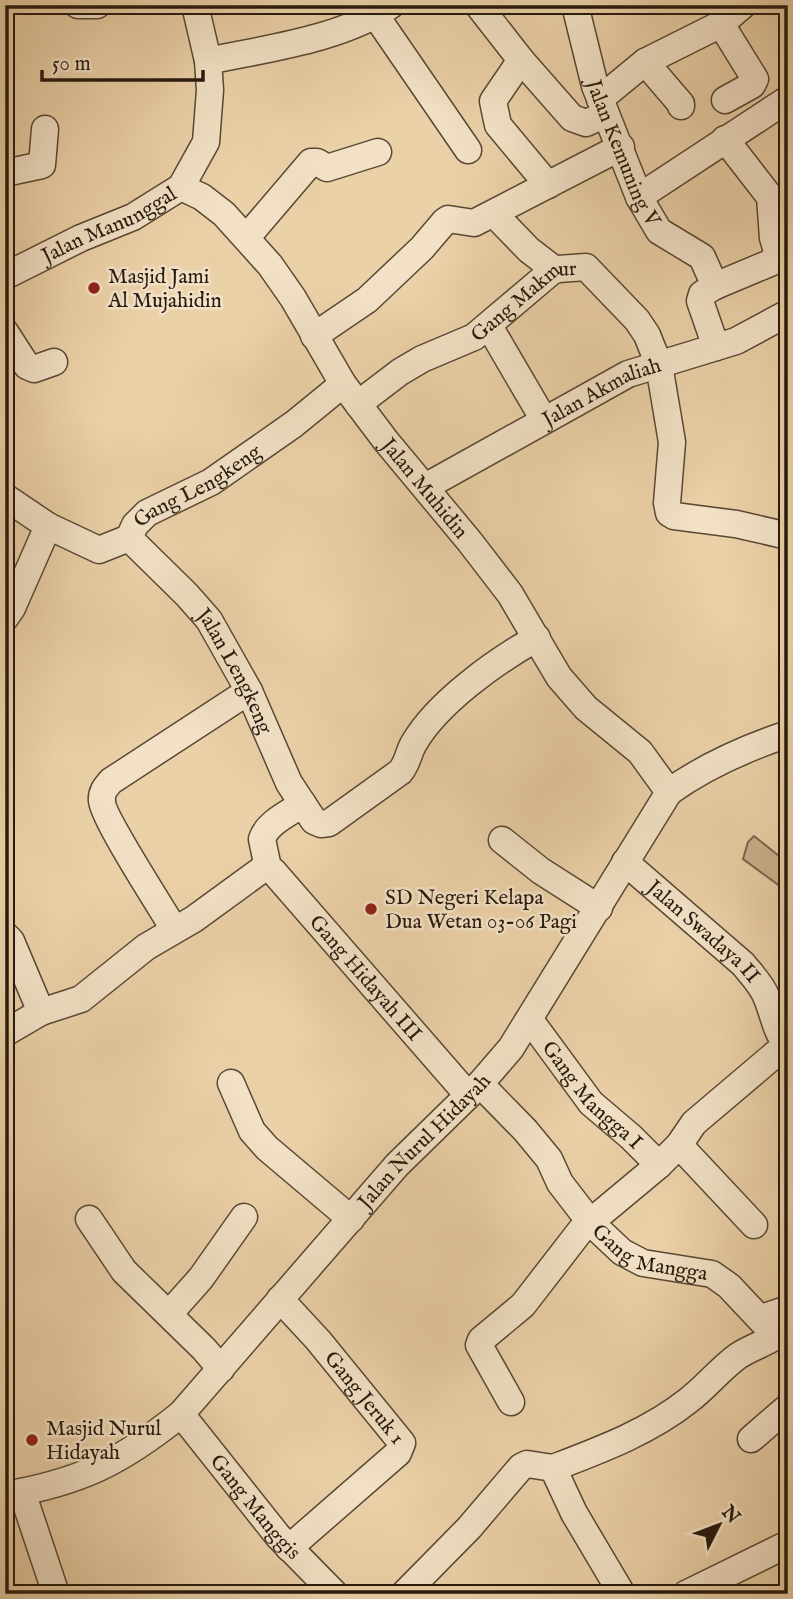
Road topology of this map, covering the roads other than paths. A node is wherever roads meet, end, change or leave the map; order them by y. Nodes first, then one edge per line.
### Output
1 (78, 5) edge
2 (97, 5) edge
3 (195, 5) edge
4 (478, 5) edge
5 (575, 5) edge
6 (743, 5) edge
7 (383, 10) edge
8 (721, 23) junction
9 (208, 61) junction
10 (645, 62) junction
11 (525, 64) junction
12 (725, 100) dead end
13 (785, 105) edge
14 (603, 106) junction
15 (681, 106) dead end
16 (45, 129) dead end
17 (725, 139) junction
18 (621, 147) junction
19 (468, 150) dead end
20 (379, 152) dead end
21 (5, 173) edge
22 (548, 186) junction
23 (181, 187) junction
24 (639, 197) junction
25 (494, 214) junction
26 (780, 234) edge
27 (247, 237) junction
28 (555, 270) junction
29 (5, 276) edge
30 (715, 286) junction
31 (788, 313) edge
32 (489, 326) junction
33 (5, 332) edge
34 (314, 336) junction
35 (716, 347) junction
36 (54, 362) dead end
37 (659, 365) junction
38 (350, 394) junction
39 (544, 420) junction
40 (425, 487) junction
41 (5, 497) edge
42 (48, 526) junction
43 (788, 536) edge
44 (130, 538) junction
45 (5, 618) edge
46 (537, 638) junction
47 (248, 691) junction
48 (788, 734) edge
49 (669, 792) junction
50 (308, 812) junction
51 (502, 840) dead end
52 (625, 862) junction
53 (265, 868) junction
54 (599, 908) junction
55 (174, 929) junction
56 (5, 935) edge
57 (41, 1012) junction
58 (530, 1020) junction
59 (5, 1033) edge
60 (787, 1046) edge
61 (231, 1083) dead end
62 (474, 1089) junction
63 (679, 1144) junction
64 (659, 1165) junction
65 (244, 1217) dead end
66 (89, 1219) dead end
67 (351, 1219) junction
68 (590, 1222) junction
69 (754, 1225) dead end
70 (280, 1299) junction
71 (788, 1309) edge
72 (169, 1314) junction
73 (761, 1318) junction
74 (220, 1369) junction
75 (511, 1402) dead end
76 (788, 1407) edge
77 (181, 1414) junction
78 (751, 1439) dead end
79 (553, 1468) junction
80 (13, 1494) edge
81 (289, 1548) junction
82 (784, 1554) edge
83 (56, 1594) edge
84 (335, 1594) edge
85 (404, 1594) edge
86 (622, 1594) edge
87 (686, 1594) edge

1 - 2 street
3 - 9 street, Jalan Manunggal
4 - 11 street
5 - 14 street, Jalan Kemuning V
6 - 8 street
7 - 9 street
7 - 19 street
8 - 10 street
8 - 12 street
9 - 23 street, Jalan Manunggal
10 - 14 street
10 - 15 street
11 - 14 street
11 - 22 street
13 - 17 street
14 - 18 street, Jalan Kemuning V
16 - 21 street
17 - 24 street
17 - 26 street
18 - 22 street
18 - 24 street, Jalan Kemuning V
20 - 27 street
22 - 25 street
23 - 27 street, Jalan Muhidin
23 - 29 street, Jalan Manunggal
24 - 30 street, Jalan Kemuning V
25 - 28 street
25 - 34 street
26 - 30 street
27 - 34 street, Jalan Muhidin
28 - 32 street, Gang Makmur
28 - 37 street, Gang Makmur
30 - 35 street
31 - 35 street, Jalan Akmaliah
32 - 38 street, Gang Makmur
32 - 39 street
33 - 36 street
34 - 38 street, Jalan Muhidin
35 - 37 street, Jalan Akmaliah
37 - 39 street, Jalan Akmaliah
37 - 43 street, Gang Makmur
38 - 40 street, Jalan Muhidin
38 - 44 street, Gang Lengkeng
39 - 40 street, Jalan Akmaliah
40 - 46 street, Jalan Muhidin
41 - 42 street, Gang Lengkeng
42 - 44 street, Gang Lengkeng
42 - 45 street
44 - 47 street, Jalan Lengkeng
46 - 49 street, Jalan Muhidin
46 - 50 street
47 - 50 street, Jalan Lengkeng
47 - 55 street
48 - 49 street, Jalan Nurul Hidayah
49 - 52 street, Jalan Nurul Hidayah
50 - 53 street
51 - 54 street
52 - 54 street, Jalan Nurul Hidayah
52 - 60 street, Jalan Swadaya II
53 - 55 street
53 - 62 street, Gang Hidayah III
54 - 58 street, Jalan Nurul Hidayah
55 - 57 street
56 - 57 street
57 - 59 street
58 - 62 street, Jalan Nurul Hidayah
58 - 64 street, Gang Mangga I
60 - 63 street
61 - 67 street
62 - 67 street, Jalan Nurul Hidayah
62 - 68 street, Gang Mangga
63 - 64 street
63 - 69 street
64 - 68 street
65 - 72 street
66 - 72 street
67 - 70 street, Jalan Nurul Hidayah
68 - 73 street, Gang Mangga
68 - 75 street
70 - 74 street, Jalan Nurul Hidayah
70 - 81 street, Gang Jeruk 1
71 - 73 street
72 - 74 street
73 - 79 street
74 - 77 street, Jalan Nurul Hidayah
76 - 78 street
77 - 80 street, Jalan Nurul Hidayah
77 - 81 street, Gang Manggis
79 - 85 street
79 - 86 street
80 - 83 street
81 - 84 street, Gang Manggis
82 - 87 street

